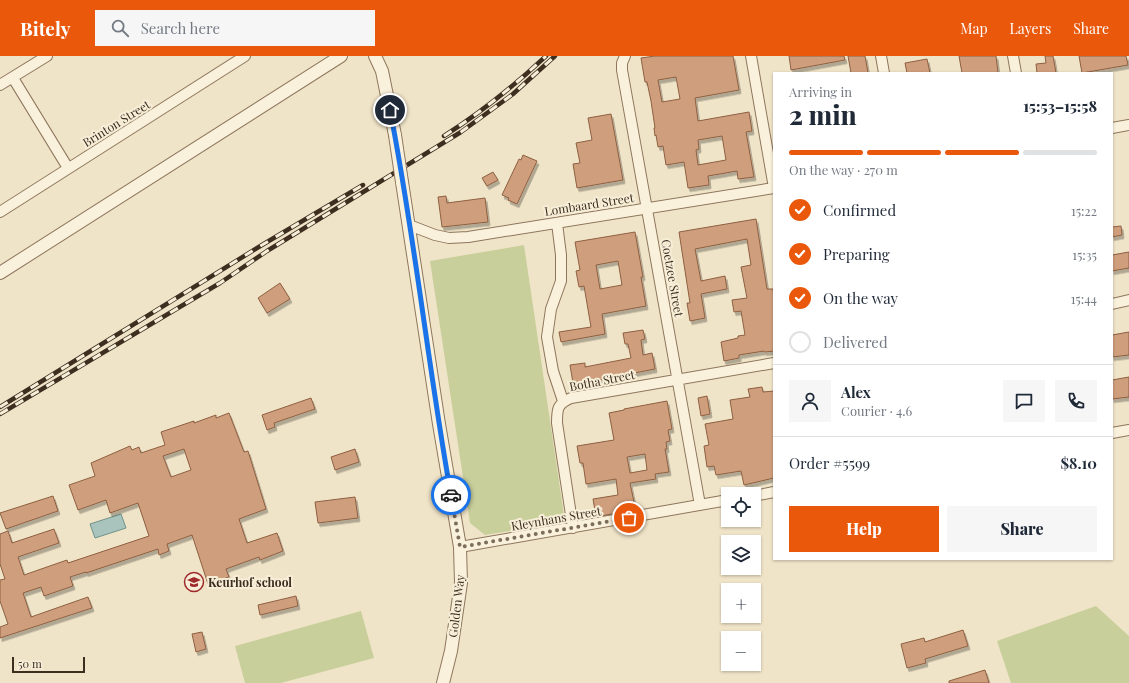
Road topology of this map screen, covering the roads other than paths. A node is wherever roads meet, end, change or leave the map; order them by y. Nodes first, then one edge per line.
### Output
1 (47, 56) edge
2 (245, 56) edge
3 (341, 56) edge
4 (375, 56) edge
5 (625, 56) edge
6 (751, 56) edge
7 (882, 56) edge
8 (1013, 56) edge
9 (884, 72) edge
10 (1016, 72) edge
11 (13, 78) junction
12 (0, 85) edge
13 (1129, 125) edge
14 (1113, 128) edge
15 (68, 168) junction
16 (773, 182) edge
17 (773, 188) edge
18 (648, 208) junction
19 (0, 212) edge
20 (557, 223) junction
21 (409, 225) junction
22 (0, 273) edge
23 (1129, 300) edge
24 (1113, 304) edge
25 (773, 362) edge
26 (678, 380) junction
27 (564, 401) junction
28 (1129, 430) edge
29 (1113, 433) edge
30 (773, 492) edge
31 (761, 495) edge
32 (721, 501) edge
33 (700, 505) junction
34 (572, 528) junction
35 (460, 547) junction
36 (443, 683) edge

1 - 11 street
2 - 15 street, Brinton Street
3 - 22 street
4 - 21 street, Golden Way, bridge
5 - 18 street, Coetzee Street
6 - 16 street
7 - 9 street
8 - 10 street
11 - 12 street
11 - 15 street
13 - 14 street
15 - 19 street, Brinton Street
17 - 18 street, Lombaard Street
18 - 20 street, Lombaard Street
18 - 26 street, Coetzee Street
20 - 21 street, Lombaard Street
20 - 27 street
21 - 35 street, Golden Way
23 - 24 street
25 - 26 street, Botha Street
26 - 27 street, Botha Street
26 - 33 street, Coetzee Street
27 - 34 street, Botha Street
28 - 29 street
30 - 31 street
32 - 33 street, Kleynhans Street
33 - 34 street, Kleynhans Street
34 - 35 street, Kleynhans Street
35 - 36 street, Golden Way

